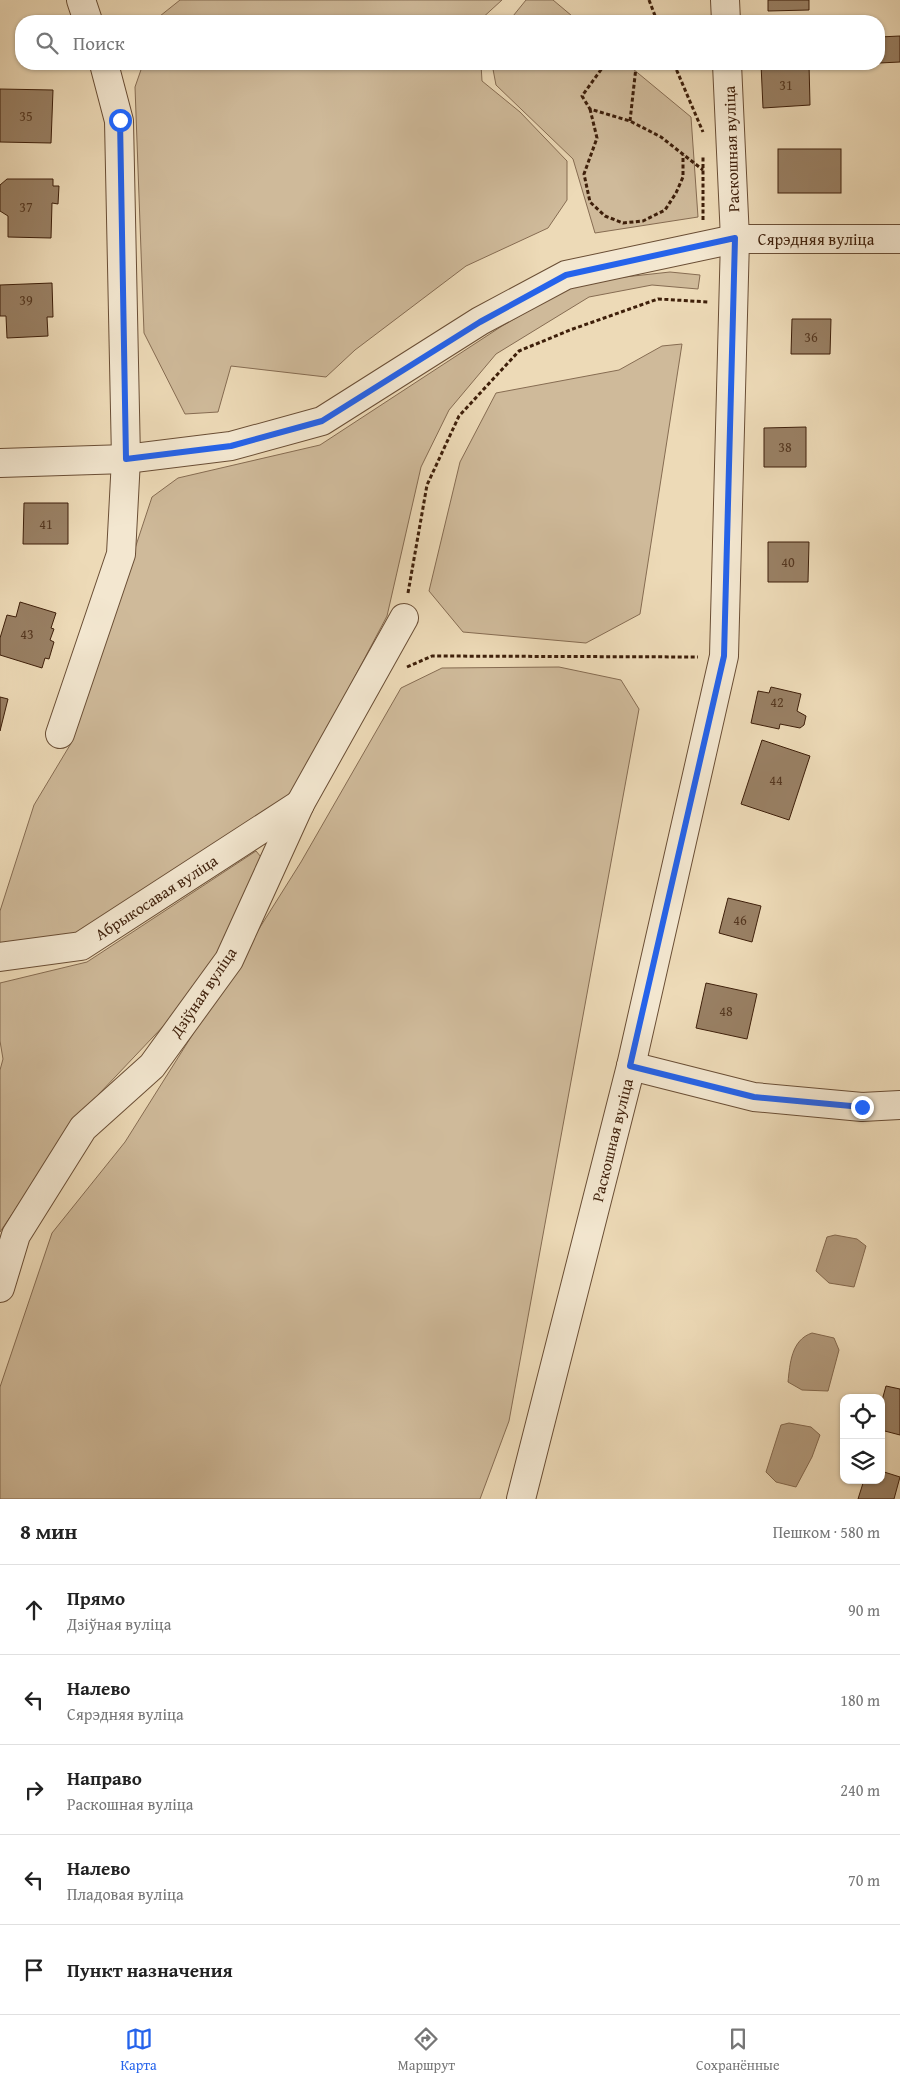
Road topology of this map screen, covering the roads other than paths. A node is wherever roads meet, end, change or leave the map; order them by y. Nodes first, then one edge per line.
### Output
1 (81, 0) edge
2 (725, 0) edge
3 (86, 15) edge
4 (726, 15) edge
5 (106, 70) edge
6 (727, 70) edge
7 (735, 238) junction
8 (900, 239) edge
9 (126, 459) junction
10 (0, 463) edge
11 (404, 618) road end
12 (60, 734) dead end
13 (300, 804) junction
14 (0, 957) edge
15 (630, 1066) junction
16 (900, 1105) edge
17 (8, 1244) edge
18 (0, 1288) edge
19 (521, 1499) edge

1 - 3 street
2 - 4 street
5 - 9 street
6 - 7 street, Раскошная вуліца
7 - 8 street, Сярэдняя вуліца
7 - 9 street, Сярэдняя вуліца
7 - 15 street, Раскошная вуліца
9 - 10 street, Сярэдняя вуліца
9 - 12 street
11 - 13 street, Дзіўная вуліца
13 - 14 street, Абрыкосавая вуліца
13 - 17 street, Дзіўная вуліца
15 - 16 street
15 - 19 street, Раскошная вуліца
17 - 18 street, Дзіўная вуліца

